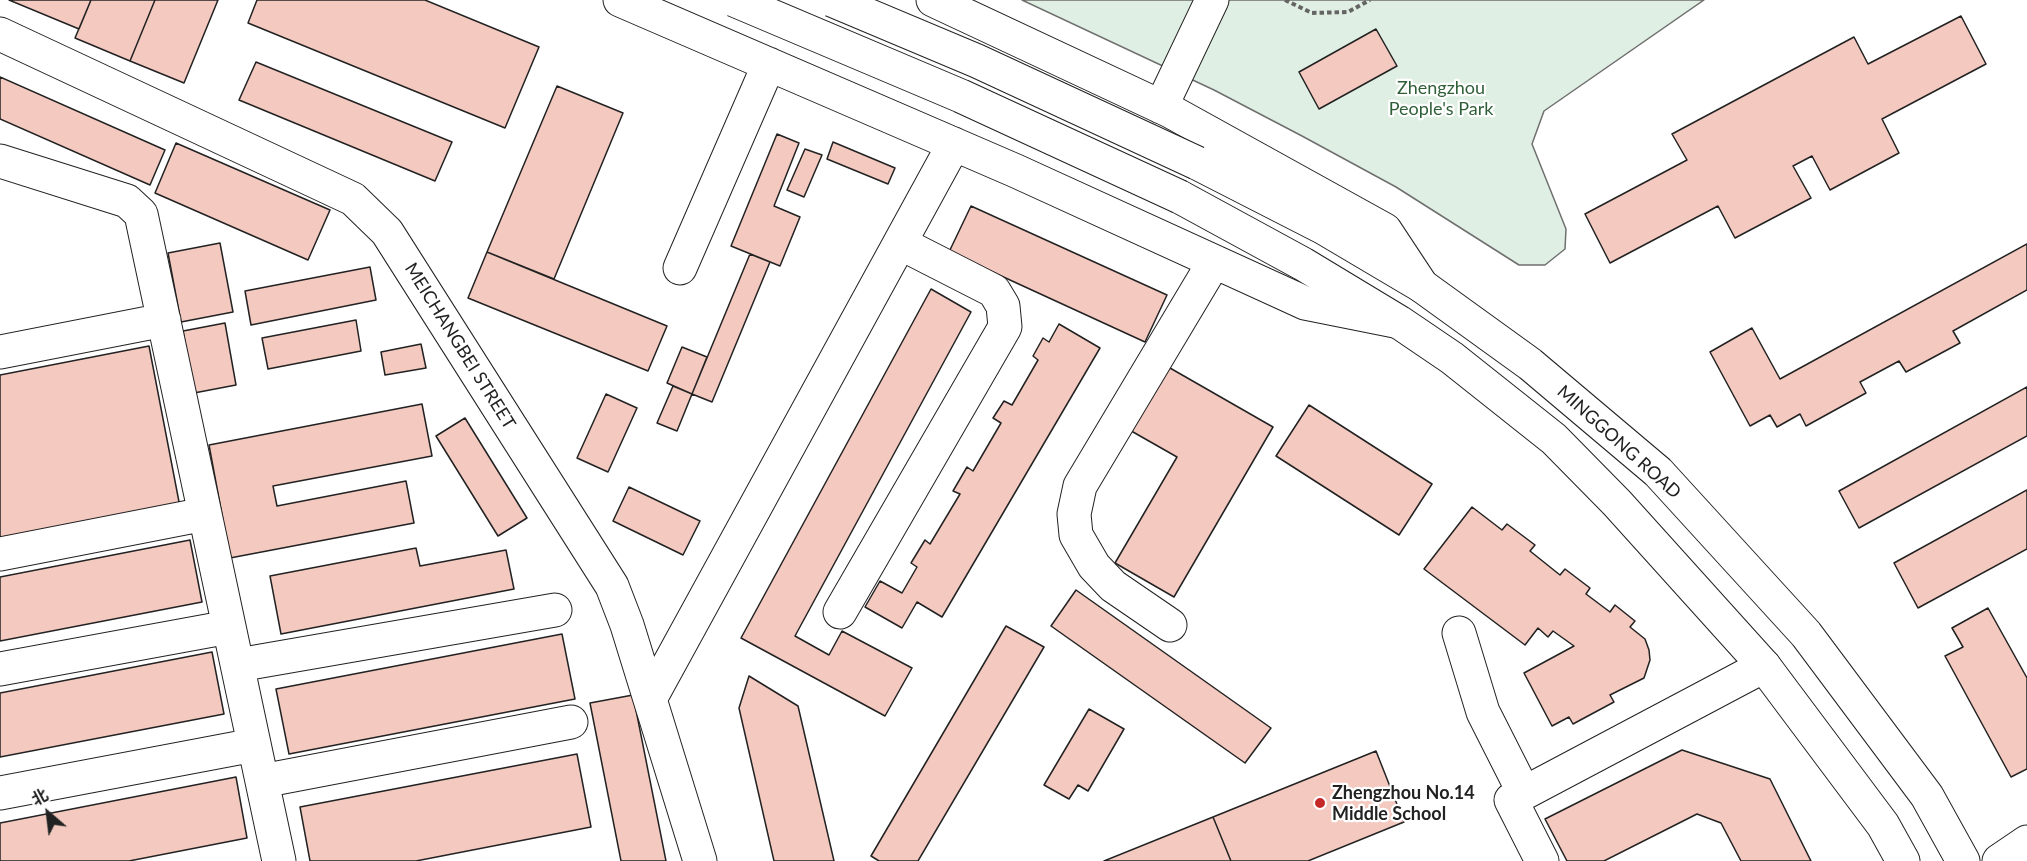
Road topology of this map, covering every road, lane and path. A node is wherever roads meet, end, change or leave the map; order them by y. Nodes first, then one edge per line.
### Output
1 (620, 0) edge
2 (734, 0) edge
3 (832, 0) edge
4 (933, 0) edge
5 (1212, 0) edge
6 (1285, 0) edge
7 (1370, 0) edge
8 (0, 34) edge
9 (769, 64) junction
10 (1161, 107) junction
11 (954, 144) junction
12 (0, 161) edge
13 (900, 243) junction
14 (1214, 262) junction
15 (680, 268) dead end
16 (1422, 286) junction
17 (164, 320) junction
18 (1399, 322) junction
19 (0, 351) edge
20 (205, 514) junction
21 (0, 554) edge
22 (555, 610) dead end
23 (840, 612) dead end
24 (1170, 625) dead end
25 (230, 627) junction
26 (1459, 633) dead end
27 (238, 665) junction
28 (1764, 666) junction
29 (0, 669) edge
30 (650, 699) junction
31 (571, 722) dead end
32 (254, 745) junction
33 (262, 781) junction
34 (0, 793) edge
35 (1524, 793) junction
36 (2027, 842) edge
37 (279, 861) edge
38 (700, 861) edge
39 (1542, 861) edge
40 (1903, 861) edge
41 (1963, 861) edge
42 (1999, 861) edge

1 - 9 street
2 - 18 street, bridge
3 - 16 street, MINGGONG ROAD, bridge
4 - 10 street
5 - 10 street
6 - 7 path
8 - 30 street, MEICHANGBEI STREET
9 - 11 street
9 - 15 street
10 - 16 street
11 - 13 street
11 - 14 street
12 - 17 street
13 - 23 street
13 - 30 street
14 - 18 street
14 - 24 street
16 - 41 street, MINGGONG ROAD
17 - 19 street
17 - 20 street
18 - 28 street
20 - 21 street
20 - 25 street
22 - 27 street
25 - 27 street
25 - 29 street
26 - 35 street
27 - 32 street
28 - 35 street
28 - 40 street
30 - 38 street, MEICHANGBEI STREET
31 - 33 street
32 - 33 street
32 - 34 street
33 - 37 street
35 - 39 street
36 - 42 street

